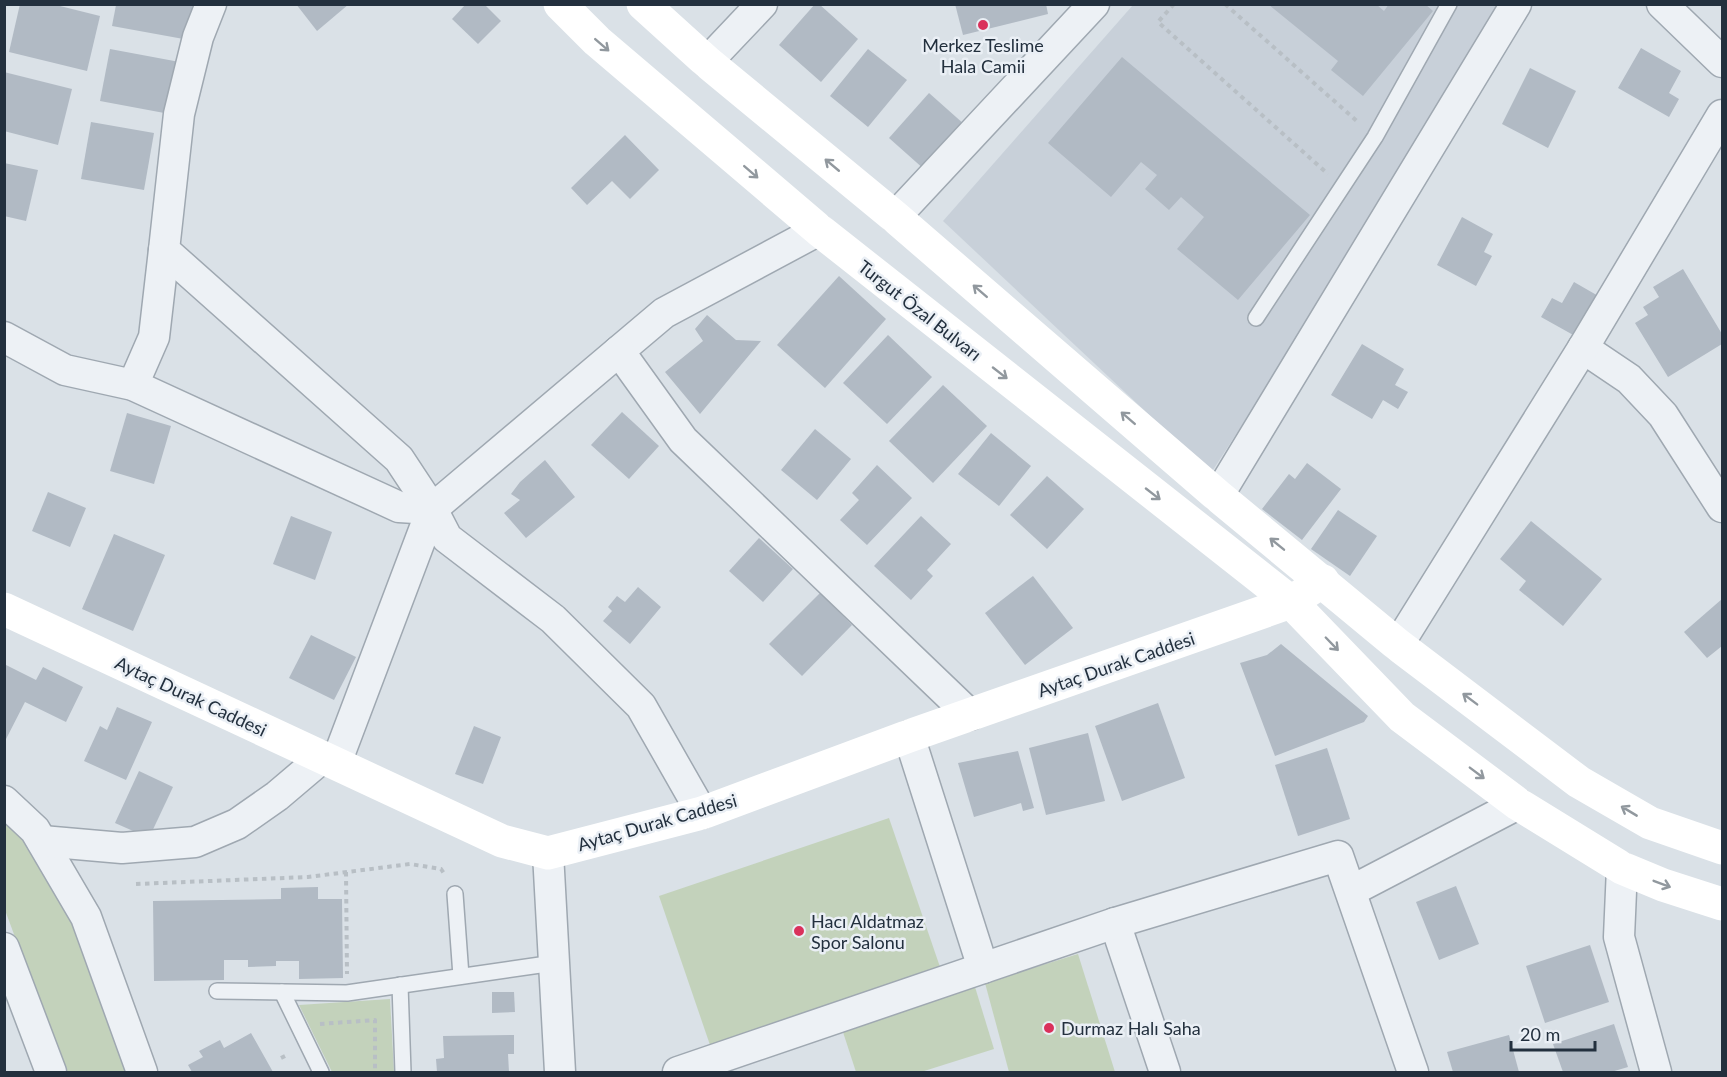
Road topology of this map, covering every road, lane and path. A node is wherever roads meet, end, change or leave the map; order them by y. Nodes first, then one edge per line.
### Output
1 (211, 4) edge
2 (560, 4) edge
3 (643, 4) edge
4 (762, 4) edge
5 (1094, 4) edge
6 (1174, 4) edge
7 (1225, 4) edge
8 (1449, 4) edge
9 (1516, 4) edge
10 (1672, 8) edge
11 (1722, 61) edge
12 (707, 62) junction
13 (1722, 115) edge
14 (1376, 137) junction
15 (1343, 187) junction
16 (895, 218) junction
17 (819, 230) junction
18 (164, 250) junction
19 (1256, 318) dead end
20 (4, 337) edge
21 (1583, 348) junction
22 (619, 351) junction
23 (133, 385) junction
24 (1218, 496) junction
25 (1722, 507) edge
26 (432, 509) junction
27 (1323, 581) junction
28 (1291, 602) junction
29 (4, 609) edge
30 (1398, 645) junction
31 (970, 715) junction
32 (909, 736) junction
33 (330, 760) junction
34 (4, 801) edge
35 (1518, 804) junction
36 (702, 813) junction
37 (42, 841) junction
38 (1722, 848) edge
39 (548, 853) junction
40 (1622, 868) junction
41 (346, 872) junction
42 (136, 884) dead end
43 (1351, 891) junction
44 (455, 894) joint
45 (1722, 903) edge
46 (1115, 923) junction
47 (4, 948) edge
48 (554, 963) junction
49 (983, 969) junction
50 (461, 976) junction
51 (400, 985) junction
52 (217, 991) dead end
53 (282, 992) junction
54 (347, 993) junction
55 (350, 1022) junction
56 (319, 1032) dead end
57 (51, 1072) edge
58 (142, 1072) edge
59 (321, 1072) edge
60 (375, 1072) edge
61 (403, 1072) edge
62 (560, 1072) edge
63 (678, 1072) edge
64 (1165, 1072) edge
65 (1413, 1072) edge
66 (1656, 1072) edge

1 - 18 street
2 -> 17 main road, Turgut Özal Bulvarı
3 - 12 main road
4 - 12 street
5 - 16 street
6 - 15 path
7 - 14 path
8 - 14 lane
9 - 24 street
10 - 11 street
16 -> 12 main road
13 - 21 street
14 - 15 lane
15 - 19 lane
24 -> 16 main road
17 - 22 street
17 -> 28 main road, Turgut Özal Bulvarı
18 - 23 street
18 - 26 street
20 - 23 street
21 - 25 street
21 - 30 street
22 - 26 street
22 - 31 street
23 - 26 street
27 -> 24 main road
26 - 33 street
26 - 36 street
27 - 28 main road, Aytaç Durak Caddesi
27 - 30 main road
28 - 31 main road, Aytaç Durak Caddesi
28 -> 35 main road, Turgut Özal Bulvarı
29 - 33 main road, Aytaç Durak Caddesi
38 -> 30 main road
31 - 32 main road, Aytaç Durak Caddesi
32 - 36 main road, Aytaç Durak Caddesi
32 - 49 street
33 - 37 street
33 - 39 main road, Aytaç Durak Caddesi
34 - 37 street
35 - 40 main road, Turgut Özal Bulvarı
35 - 43 street
36 - 39 main road, Aytaç Durak Caddesi
37 - 58 street
39 - 48 street
40 -> 45 main road, Turgut Özal Bulvarı
40 - 66 street
41 - 42 path
41 - 44 path
41 - 54 path
43 - 46 street
43 - 65 street
44 - 50 lane
46 - 49 street
46 - 64 street
47 - 57 street
48 - 50 lane
48 - 62 street
49 - 63 street
50 - 51 lane
51 - 54 lane
51 - 61 lane
52 - 53 lane
53 - 54 lane
53 - 59 lane
54 - 55 path
55 - 56 path
55 - 60 path

